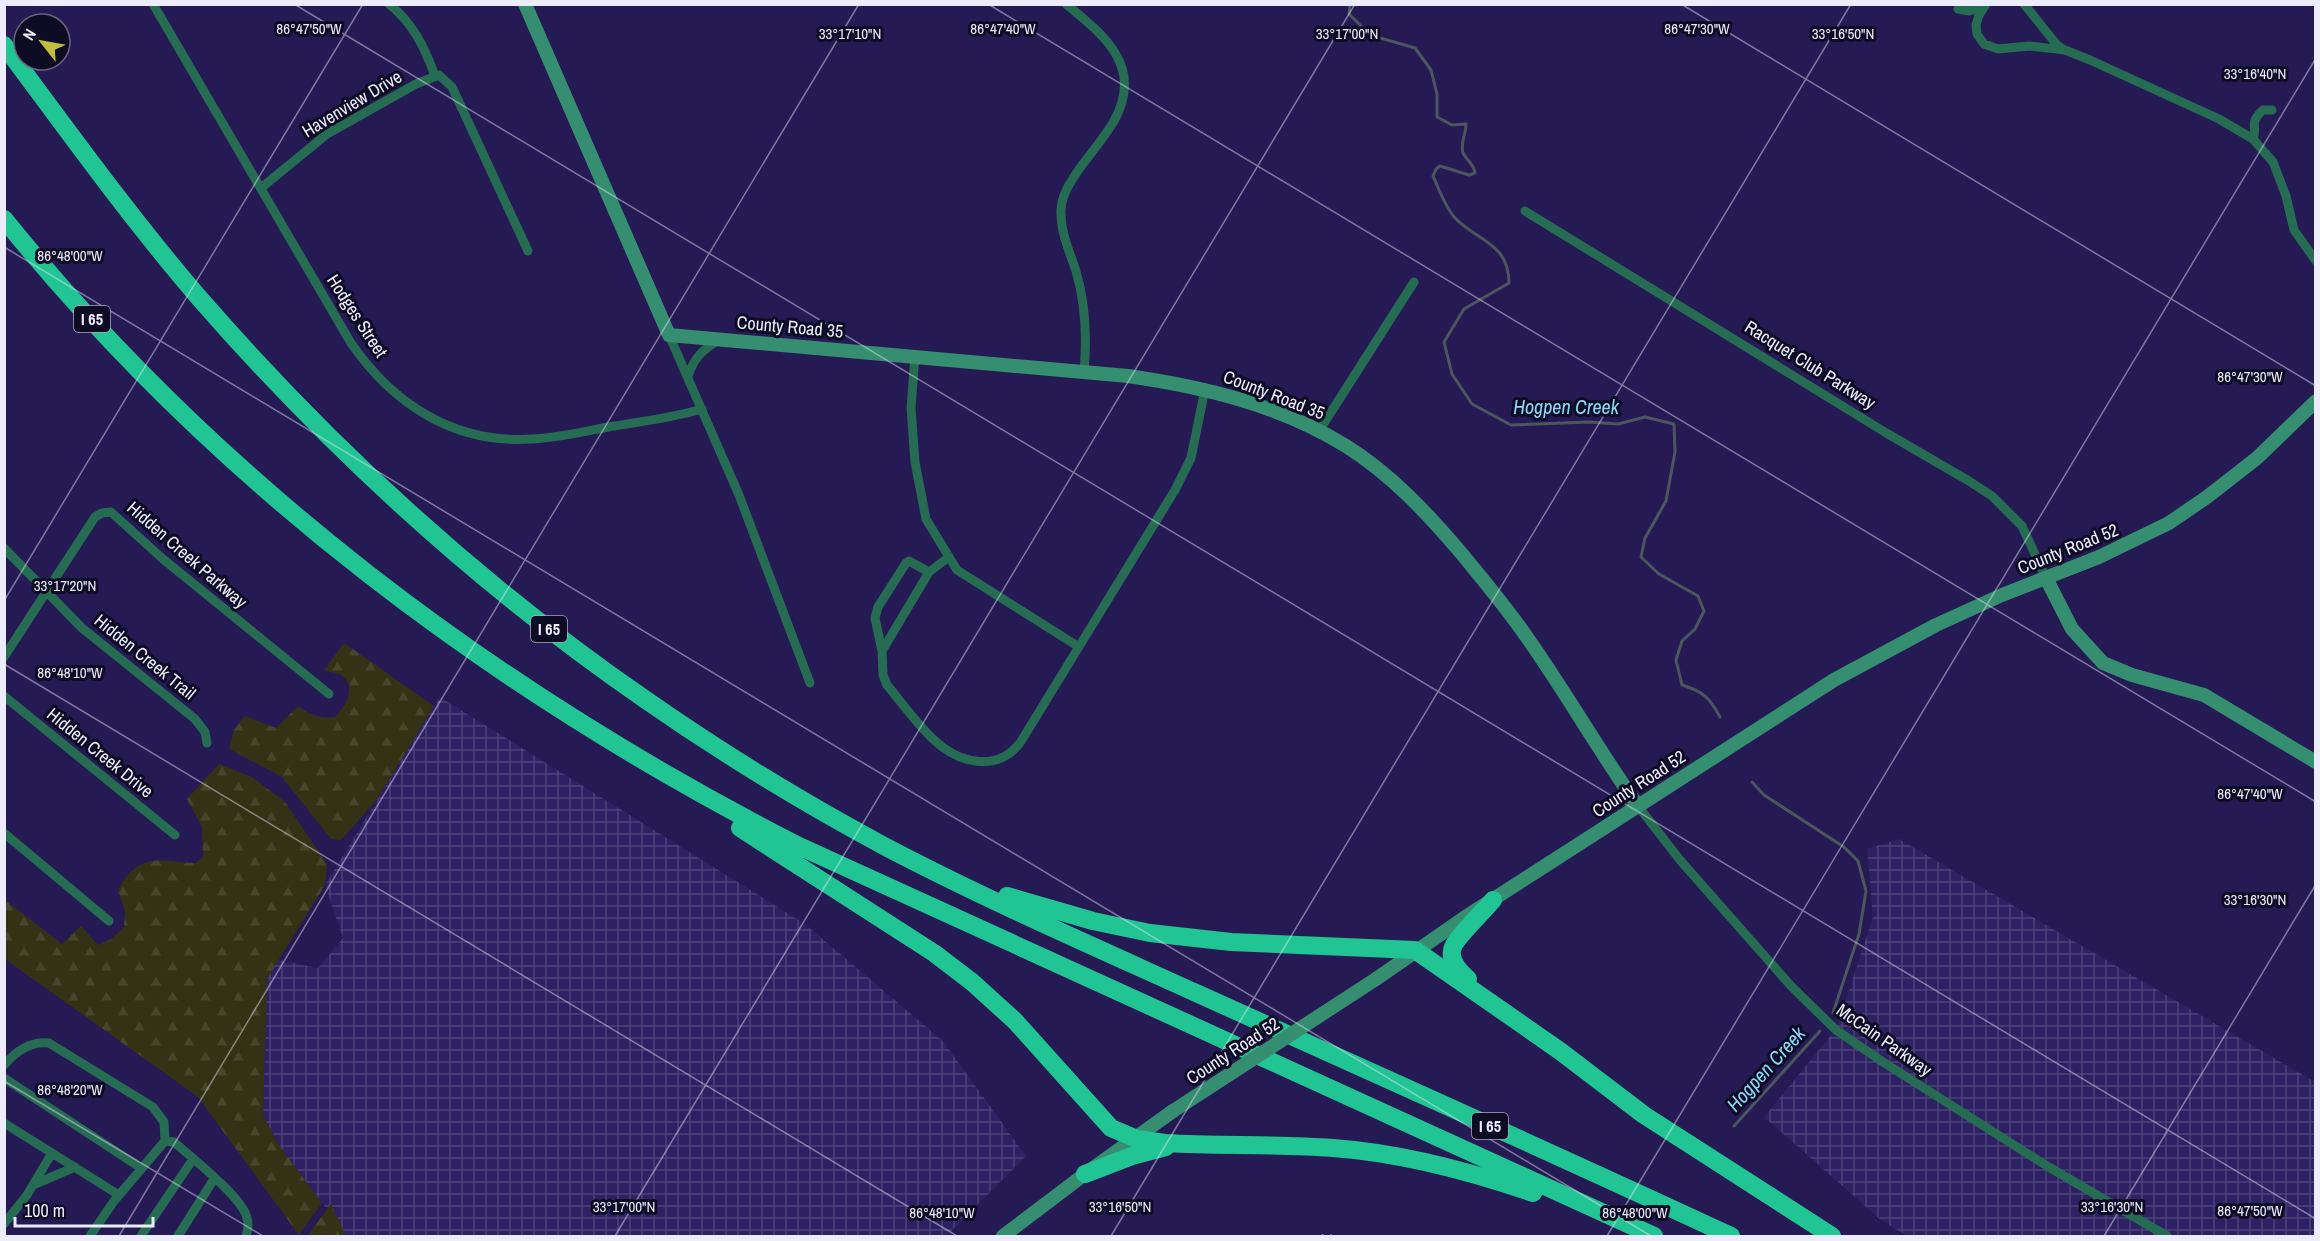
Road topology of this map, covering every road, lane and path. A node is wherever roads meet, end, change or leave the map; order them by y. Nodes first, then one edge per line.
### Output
1 (153, 4) edge
2 (389, 4) edge
3 (525, 4) edge
4 (1066, 4) edge
5 (2024, 4) edge
6 (1985, 5) edge
7 (1958, 9) dead end
8 (4, 45) edge
9 (2065, 50) junction
10 (435, 76) junction
11 (2272, 110) dead end
12 (2253, 139) junction
13 (261, 188) junction
14 (1525, 211) dead end
15 (4, 219) edge
16 (528, 251) dead end
17 (2316, 261) edge
18 (1414, 282) dead end
19 (669, 334) junction
20 (722, 339) junction
21 (915, 356) junction
22 (1084, 371) junction
23 (688, 376) junction
24 (1206, 389) junction
25 (2316, 402) edge
26 (702, 410) junction
27 (1319, 431) junction
28 (4, 548) edge
29 (949, 557) junction
30 (929, 572) junction
31 (2046, 578) junction
32 (46, 592) junction
33 (1079, 647) junction
34 (882, 651) junction
35 (4, 657) edge
36 (810, 683) dead end
37 (329, 694) dead end
38 (4, 696) edge
39 (579, 723) junction
40 (207, 743) dead end
41 (2316, 762) edge
42 (1638, 806) junction
43 (4, 833) edge
44 (175, 835) dead end
45 (884, 846) junction
46 (1493, 900) junction
47 (109, 921) dead end
48 (1415, 950) junction
49 (1542, 1039) junction
50 (4, 1065) edge
51 (4, 1078) edge
52 (6, 1126) edge
53 (1137, 1139) junction
54 (165, 1141) junction
55 (1185, 1144) junction
56 (52, 1153) junction
57 (193, 1160) junction
58 (75, 1167) junction
59 (141, 1168) junction
60 (1085, 1174) junction
61 (214, 1179) junction
62 (33, 1185) junction
63 (119, 1195) junction
64 (4, 1224) edge
65 (90, 1236) edge
66 (141, 1236) edge
67 (178, 1236) edge
68 (246, 1236) edge
69 (1003, 1236) edge
70 (1654, 1236) edge
71 (1731, 1236) edge
72 (1832, 1236) edge
73 (2167, 1236) edge

1 - 13 street, Hodges Street
2 - 10 street
3 - 19 street
4 - 22 street
5 - 9 street
6 - 7 street
6 - 9 street
8 - 45 highway, I 65
9 - 12 street
10 - 13 street, Havenview Drive
10 - 16 street
11 - 12 street
12 - 17 street
13 - 26 street, Hodges Street
14 - 31 street, Racquet Club Parkway
15 - 39 highway, I 65
18 - 27 street
19 - 20 street, County Road 35
19 - 23 street
20 - 21 street, County Road 35
20 - 23 street, County Road 35
21 - 22 street, County Road 35
21 - 29 street
22 - 24 street, County Road 35
23 - 26 street
24 - 27 street, County Road 35
24 - 33 street
25 - 31 street, County Road 52
26 - 36 street
27 - 42 street, County Road 35
28 - 32 street, Hidden Creek Trail
29 - 30 street
29 - 33 street
30 - 34 street
30 - 34 street
31 - 41 street
31 - 42 street, County Road 52
32 - 35 street, Hidden Creek Parkway
32 - 37 street, Hidden Creek Parkway
32 - 40 street, Hidden Creek Trail
33 - 34 street
38 - 44 street, Hidden Creek Drive
39 - 53 highway
39 - 70 highway, I 65
42 - 46 street, County Road 52
42 - 73 street, McCain Parkway
43 - 47 street
45 - 48 highway
45 - 71 highway, I 65
46 - 48 street, County Road 52
46 - 49 highway
48 - 49 highway
48 - 53 street, County Road 52, bridge
49 - 72 highway
50 - 54 street
51 - 59 street
52 - 56 street
53 - 55 highway
53 - 60 street, County Road 52
54 - 57 street
54 - 59 street
55 - 60 highway
55 - 70 highway
56 - 58 street
56 - 62 street
57 - 61 street
57 - 66 street
58 - 62 street
58 - 63 street
59 - 63 street
60 - 69 street, County Road 52
61 - 67 street
61 - 68 street
62 - 64 street
63 - 65 street

